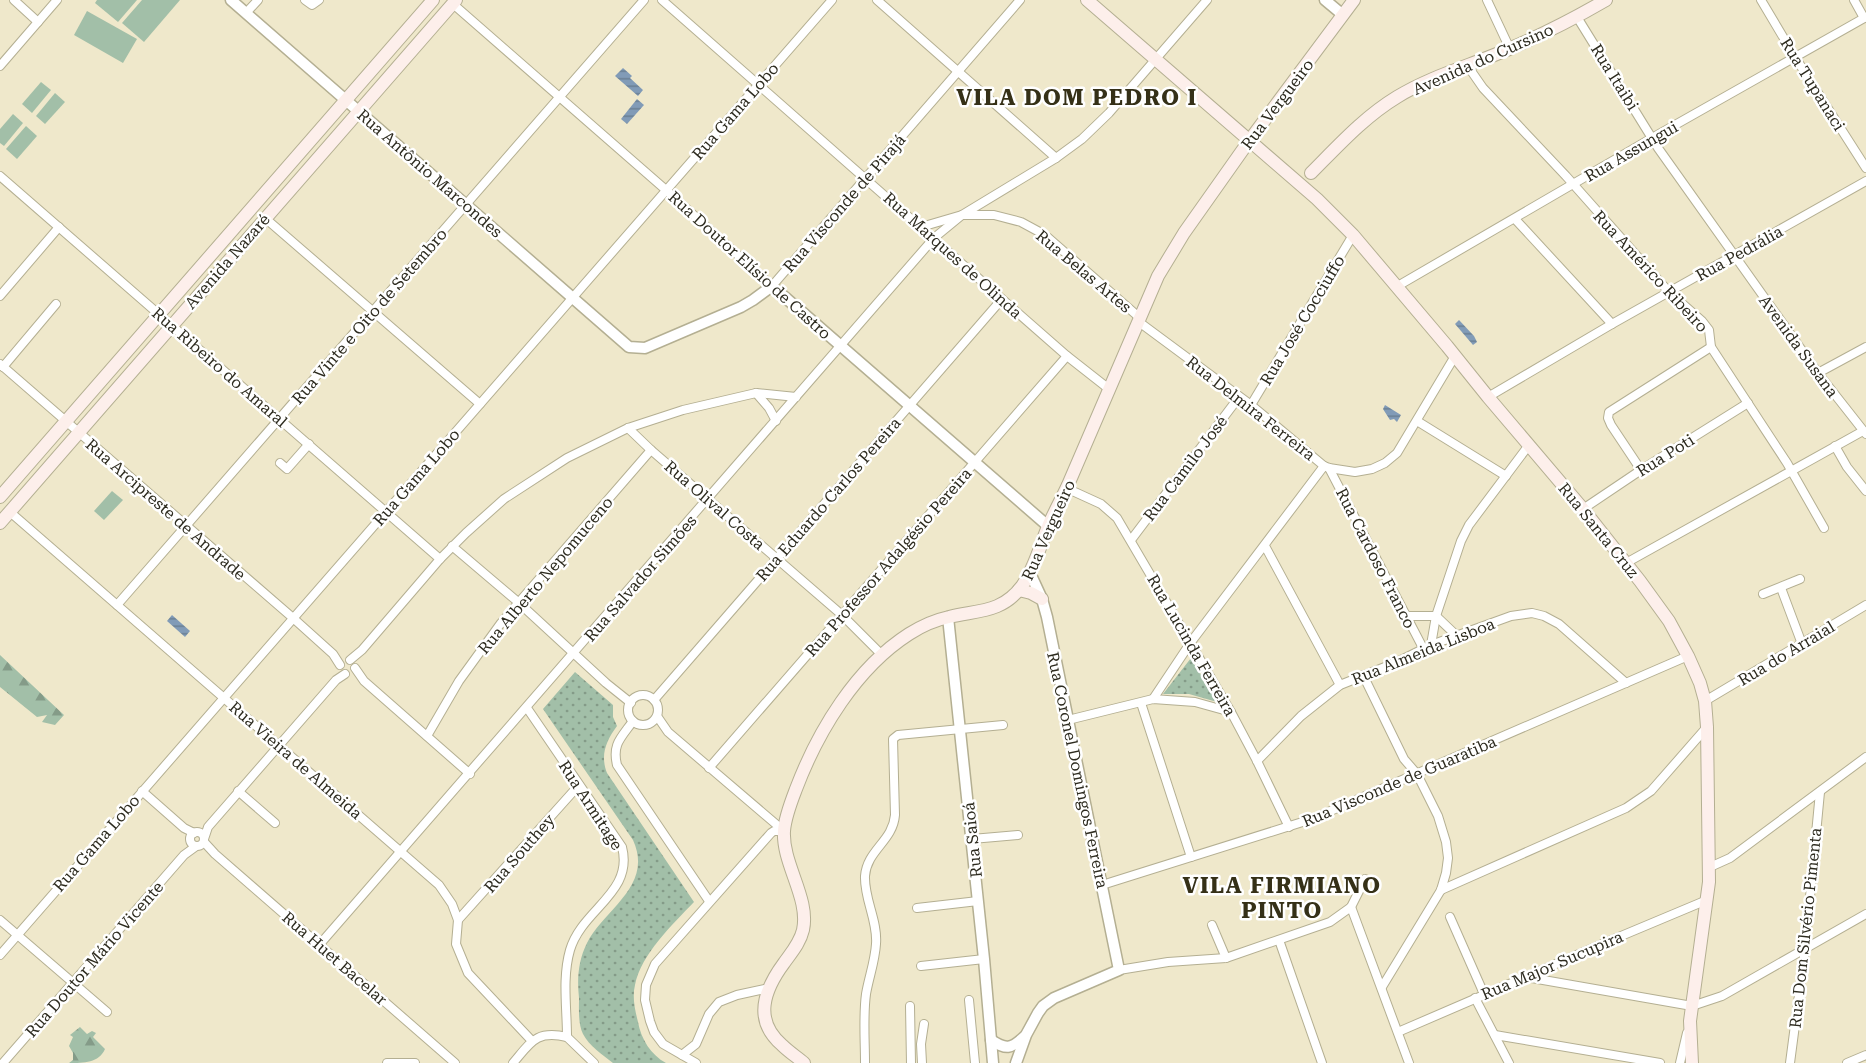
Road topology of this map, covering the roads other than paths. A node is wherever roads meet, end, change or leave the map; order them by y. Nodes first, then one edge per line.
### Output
1 (14, 0) edge
2 (57, 0) edge
3 (231, 0) edge
4 (258, 0) edge
5 (305, 0) edge
6 (319, 0) edge
7 (433, 0) edge
8 (644, 0) edge
9 (662, 0) edge
10 (832, 0) edge
11 (877, 0) edge
12 (1020, 0) edge
13 (1087, 0) edge
14 (1208, 0) edge
15 (1325, 0) edge
16 (1354, 0) edge
17 (1487, 0) edge
18 (1606, 0) edge
19 (1761, 0) edge
20 (1854, 0) edge
21 (454, 2) edge
22 (246, 14) junction
23 (1343, 15) junction
24 (1577, 16) junction
25 (1865, 17) edge
26 (38, 22) junction
27 (1510, 49) junction
28 (1795, 57) junction
29 (1155, 59) junction
30 (1467, 65) junction
31 (0, 66) edge
32 (959, 71) junction
33 (759, 84) junction
34 (559, 97) junction
35 (345, 99) junction
36 (358, 110) junction
37 (1652, 138) junction
38 (1249, 141) junction
39 (1056, 158) junction
40 (1866, 168) edge
41 (1282, 169) junction
42 (1311, 173) junction
43 (0, 176) edge
44 (865, 177) junction
45 (1866, 181) edge
46 (1573, 185) junction
47 (666, 190) junction
48 (1317, 199) junction
49 (987, 200) junction
50 (466, 205) junction
51 (962, 215) junction
52 (994, 215) junction
53 (265, 218) junction
54 (1515, 219) junction
55 (59, 227) junction
56 (921, 227) junction
57 (1353, 235) junction
58 (934, 238) junction
59 (1734, 256) junction
60 (772, 286) junction
61 (1396, 287) junction
62 (1669, 292) junction
63 (0, 296) edge
64 (574, 297) junction
65 (1002, 299) junction
66 (56, 304) dead end
67 (372, 312) junction
68 (159, 314) junction
69 (1139, 320) junction
70 (1612, 324) junction
71 (172, 325) junction
72 (629, 346) joint
73 (840, 346) junction
74 (1711, 347) junction
75 (1866, 347) edge
76 (1067, 356) junction
77 (1455, 356) junction
78 (2, 365) edge
79 (1818, 373) junction
80 (1109, 389) junction
81 (756, 393) junction
82 (796, 397) junction
83 (1239, 397) junction
84 (1488, 397) junction
85 (1748, 403) junction
86 (480, 404) junction
87 (909, 405) junction
88 (1251, 405) junction
89 (280, 419) junction
90 (776, 421) junction
91 (1417, 421) junction
92 (65, 422) junction
93 (628, 428) junction
94 (78, 433) junction
95 (1865, 433) edge
96 (309, 444) junction
97 (1529, 445) junction
98 (1835, 446) junction
99 (651, 450) junction
100 (280, 463) dead end
101 (975, 463) junction
102 (1327, 467) junction
103 (1641, 470) junction
104 (1791, 470) junction
105 (1506, 476) junction
106 (1066, 488) junction
107 (1866, 490) edge
108 (0, 497) edge
109 (708, 499) junction
110 (1583, 509) junction
111 (387, 511) junction
112 (10, 512) junction
113 (0, 523) edge
114 (1048, 526) junction
115 (186, 527) junction
116 (1824, 528) dead end
117 (1131, 540) junction
118 (453, 546) junction
119 (1265, 546) junction
120 (776, 558) junction
121 (440, 559) junction
122 (1626, 563) junction
123 (1030, 573) junction
124 (1800, 579) dead end
125 (1781, 588) junction
126 (1019, 590) junction
127 (1763, 594) dead end
128 (1042, 599) junction
129 (519, 602) junction
130 (117, 605) junction
131 (1866, 605) edge
132 (842, 615) junction
133 (1406, 616) junction
134 (1436, 616) junction
135 (948, 617) junction
136 (293, 618) junction
137 (1456, 635) junction
138 (1191, 642) junction
139 (1802, 644) junction
140 (1427, 647) junction
141 (573, 654) junction
142 (882, 655) junction
143 (1688, 656) junction
144 (348, 667) junction
145 (1363, 675) junction
146 (1626, 683) junction
147 (1340, 685) junction
148 (224, 697) junction
149 (1153, 699) junction
150 (654, 700) junction
151 (1705, 701) junction
152 (631, 703) junction
153 (1141, 703) junction
154 (527, 708) junction
155 (1231, 712) junction
156 (657, 716) junction
157 (1068, 720) junction
158 (633, 721) junction
159 (649, 724) junction
160 (1003, 725) dead end
161 (1707, 727) junction
162 (960, 730) junction
163 (668, 732) junction
164 (428, 736) junction
165 (280, 745) junction
166 (1866, 757) edge
167 (1257, 761) junction
168 (709, 768) junction
169 (470, 774) junction
170 (1417, 774) junction
171 (579, 785) junction
172 (142, 791) junction
173 (238, 792) junction
174 (1820, 792) junction
175 (275, 824) dead end
176 (1289, 827) junction
177 (784, 831) junction
178 (1018, 835) dead end
179 (972, 839) junction
180 (197, 840) junction
181 (402, 851) junction
182 (1191, 857) junction
183 (1710, 867) junction
184 (1365, 879) dead end
185 (1102, 885) junction
186 (1441, 890) junction
187 (1707, 900) junction
188 (709, 901) junction
189 (978, 901) junction
190 (1351, 907) junction
191 (917, 908) dead end
192 (1866, 914) edge
193 (1450, 917) dead end
194 (0, 920) edge
195 (458, 920) junction
196 (1212, 925) dead end
197 (17, 934) junction
198 (1279, 940) junction
199 (320, 944) junction
200 (1805, 949) junction
201 (0, 955) edge
202 (1226, 958) junction
203 (984, 959) junction
204 (921, 966) dead end
205 (1119, 970) junction
206 (1526, 977) junction
207 (73, 982) junction
208 (1382, 987) junction
209 (769, 988) junction
210 (1484, 994) junction
211 (1475, 998) junction
212 (969, 1000) dead end
213 (910, 1006) dead end
214 (1692, 1006) junction
215 (107, 1012) dead end
216 (1690, 1021) junction
217 (924, 1024) dead end
218 (1398, 1032) junction
219 (1495, 1035) junction
220 (567, 1037) junction
221 (1025, 1037) junction
222 (991, 1040) junction
223 (532, 1041) junction
224 (682, 1055) junction
225 (1866, 1055) edge
226 (3, 1063) edge
227 (387, 1063) edge
228 (415, 1063) edge
229 (455, 1063) edge
230 (513, 1063) edge
231 (594, 1063) edge
232 (696, 1063) edge
233 (804, 1063) edge
234 (865, 1063) edge
235 (911, 1063) edge
236 (922, 1063) edge
237 (975, 1063) edge
238 (993, 1063) edge
239 (1016, 1063) edge
240 (1322, 1063) edge
241 (1409, 1063) edge
242 (1509, 1063) edge
243 (1660, 1063) edge
244 (1680, 1063) edge
245 (1692, 1063) edge
246 (1790, 1063) edge
247 (1847, 1063) edge

1 - 26 street
2 - 26 street
3 - 22 street, Rua Antônio Marcondes
4 - 22 street
5 - 6 street
7 - 35 main road, Avenida Nazaré
8 - 34 street, Rua Vinte e Oito de Setembro
9 - 33 street, Rua Marques de Olinda
10 - 33 street, Rua Gama Lobo
11 - 32 street
12 - 32 street, Rua Visconde de Pirajá
13 - 29 main road, Rua Santa Cruz
14 - 29 street, Rua Salvador Simões
15 - 23 street
16 - 23 main road, Rua Vergueiro
17 - 27 street
18 - 24 main road, Avenida do Cursino
19 - 28 street, Rua Tupanaci
20 - 25 street
21 - 34 street, Rua Doutor Elísio de Castro
21 - 36 main road, Avenida Nazaré
22 - 35 street, Rua Antônio Marcondes
23 - 38 main road, Rua Vergueiro
24 - 27 main road, Avenida do Cursino
24 - 37 street, Rua Itaibi
25 - 28 street, Rua Assungui
26 - 31 street
27 - 30 main road, Avenida do Cursino
28 - 37 street, Rua Assungui
28 - 40 street, Rua Tupanaci
29 - 38 main road, Rua Santa Cruz
29 - 39 street, Rua Salvador Simões
30 - 42 main road, Avenida do Cursino
30 - 46 street, Rua Américo Ribeiro
32 - 39 street
32 - 44 street, Rua Visconde de Pirajá
33 - 44 street, Rua Marques de Olinda
33 - 47 street, Rua Gama Lobo
34 - 47 street, Rua Doutor Elísio de Castro
34 - 50 street, Rua Vinte e Oito de Setembro
35 - 36 street, Rua Antônio Marcondes
35 - 68 main road, Avenida Nazaré
36 - 50 street, Rua Antônio Marcondes
36 - 53 main road, Avenida Nazaré
37 - 46 street, Rua Assungui
37 - 59 street, Rua Itaibi
38 - 41 main road, Rua Santa Cruz
38 - 69 main road, Rua Vergueiro
39 - 49 street, Rua Salvador Simões
41 - 42 main road
41 - 48 main road, Rua Santa Cruz
42 - 48 main road
43 - 55 street, Rua Ribeiro do Amaral
44 - 56 street, Rua Marques de Olinda
44 - 60 street, Rua Visconde de Pirajá
45 - 59 street, Rua Pedrália
46 - 54 street, Rua Assungui
46 - 62 street, Rua Américo Ribeiro
47 - 60 street, Rua Doutor Elísio de Castro
47 - 64 street, Rua Gama Lobo
48 - 57 main road, Rua Santa Cruz
49 - 51 street, Rua Salvador Simões
49 - 52 street
50 - 64 street, Rua Antônio Marcondes
50 - 67 street, Rua Vinte e Oito de Setembro
51 - 52 street, Rua Belas Artes
51 - 56 street, Rua Salvador Simões
51 - 58 street, Rua Salvador Simões
52 - 69 street, Rua Belas Artes
53 - 67 street
53 - 71 main road, Avenida Nazaré
54 - 61 street, Rua Assungui
54 - 70 street
55 - 63 street
55 - 68 street, Rua Ribeiro do Amaral
56 - 58 street, Rua Marques de Olinda
57 - 61 main road, Rua Santa Cruz
57 - 88 street, Rua José Cocciuffo
58 - 65 street, Rua Marques de Olinda
58 - 73 street, Rua Salvador Simões
59 - 62 street, Rua Pedrália
59 - 79 street, Avenida Susana
60 - 72 street, Rua Visconde de Pirajá
60 - 73 street, Rua Doutor Elísio de Castro
61 - 77 main road, Rua Santa Cruz
62 - 70 street, Rua Pedrália
62 - 74 street, Rua Américo Ribeiro
64 - 72 street, Rua Antônio Marcondes
64 - 86 street, Rua Gama Lobo
65 - 76 street, Rua Marques de Olinda
65 - 87 street, Rua Eduardo Carlos Pereira
66 - 78 street
67 - 86 street
67 - 89 street, Rua Vinte e Oito de Setembro
68 - 71 street, Rua Ribeiro do Amaral
68 - 92 main road, Avenida Nazaré
69 - 80 main road, Rua Vergueiro
69 - 83 street, Rua Delmira Ferreira
70 - 84 street, Rua Pedrália
71 - 89 street, Rua Ribeiro do Amaral
71 - 94 main road, Avenida Nazaré
73 - 82 street, Rua Salvador Simões
73 - 87 street, Rua Doutor Elísio de Castro
74 - 85 street, Rua Américo Ribeiro
74 - 103 street
75 - 79 street
76 - 80 street, Rua Marques de Olinda
76 - 101 street, Rua Professor Adalgésio Pereira
77 - 84 main road, Rua Santa Cruz
77 - 91 street, Rua Delmira Ferreira
78 - 92 street, Rua Arcipreste de Andrade
79 - 95 street, Avenida Susana
80 - 106 main road, Rua Vergueiro
81 - 82 street, Rua Doutor Mário Vicente
81 - 90 street
81 - 93 street, Rua Doutor Mário Vicente
82 - 90 street, Rua Salvador Simões
83 - 88 street, Rua Delmira Ferreira
83 - 117 street, Rua Camilo José
84 - 97 main road, Rua Santa Cruz
85 - 103 street, Rua Poti
85 - 104 street, Rua Américo Ribeiro
86 - 111 street, Rua Gama Lobo
87 - 101 street, Rua Doutor Elísio de Castro
87 - 120 street, Rua Eduardo Carlos Pereira
88 - 102 street, Rua Delmira Ferreira
89 - 96 street, Rua Ribeiro do Amaral
89 - 115 street, Rua Vinte e Oito de Setembro
90 - 109 street, Rua Salvador Simões
91 - 102 street, Rua Delmira Ferreira
91 - 105 street
92 - 94 street, Rua Arcipreste de Andrade
92 - 108 main road, Avenida Nazaré
93 - 99 street, Rua Olival Costa
93 - 118 street, Rua Doutor Mário Vicente
94 - 112 main road, Avenida Nazaré
94 - 115 street, Rua Arcipreste de Andrade
95 - 98 street
96 - 100 street
96 - 111 street, Rua Ribeiro do Amaral
97 - 105 street
97 - 110 main road, Rua Santa Cruz
98 - 104 street
98 - 107 street
99 - 109 street, Rua Olival Costa
99 - 129 street, Rua Alberto Nepomuceno
101 - 114 street, Rua Doutor Elísio de Castro
101 - 132 street, Rua Professor Adalgésio Pereira
102 - 119 street
102 - 133 street, Rua Cardoso Franco
103 - 110 street, Rua Poti
104 - 116 street, Rua Américo Ribeiro
104 - 122 street
105 - 134 street
106 - 114 main road, Rua Vergueiro
106 - 117 street, Rua Lucinda Ferreira
109 - 120 street, Rua Olival Costa
109 - 141 street, Rua Salvador Simões
110 - 122 main road, Rua Santa Cruz
111 - 121 street, Rua Ribeiro do Amaral
111 - 136 street, Rua Gama Lobo
112 - 113 main road, Avenida Nazaré
112 - 130 street, Rua Vieira de Almeida
114 - 123 main road, Rua Vergueiro
115 - 130 street, Rua Vinte e Oito de Setembro
115 - 136 street, Rua Arcipreste de Andrade
117 - 138 street, Rua Lucinda Ferreira
118 - 121 street, Rua Doutor Mário Vicente
118 - 129 street
119 - 138 street
119 - 147 street
120 - 132 street, Rua Olival Costa
120 - 150 street, Rua Eduardo Carlos Pereira
121 - 144 street, Rua Doutor Mário Vicente
122 - 143 main road, Rua Santa Cruz
123 - 126 main road, Rua Vergueiro
123 - 128 street, Rua Coronel Domingos Ferreira
124 - 125 street
125 - 127 street
125 - 139 street
126 - 128 main road
126 - 135 main road, Rua Vergueiro
128 - 157 street, Rua Coronel Domingos Ferreira
129 - 141 street
129 - 164 street, Rua Alberto Nepomuceno
130 - 148 street, Rua Vieira de Almeida
131 - 139 street, Rua do Arraial
132 - 142 street, Rua Olival Costa
132 - 168 street, Rua Professor Adalgésio Pereira
133 - 134 street
133 - 140 street, Rua Cardoso Franco
134 - 137 street
134 - 140 street
135 - 142 main road, Rua Vergueiro
135 - 162 street, Rua Saioá
136 - 144 street, Rua Arcipreste de Andrade
136 - 148 street, Rua Gama Lobo
137 - 140 street, Rua Almeida Lisboa
137 - 146 street, Rua Almeida Lisboa
138 - 149 street
138 - 155 street, Rua Lucinda Ferreira
139 - 151 street, Rua do Arraial
140 - 145 street, Rua Almeida Lisboa
141 - 152 street
141 - 154 street, Rua Salvador Simões
142 - 177 main road, Rua Vergueiro
143 - 146 street, Rua Visconde de Guaratiba
143 - 151 main road, Rua Santa Cruz
144 - 164 street
144 - 165 street, Rua Doutor Mário Vicente
145 - 147 street, Rua Almeida Lisboa
145 - 170 street
146 - 170 street, Rua Visconde de Guaratiba
147 - 167 street, Rua Almeida Lisboa
148 - 165 street, Rua Vieira de Almeida
148 - 172 street, Rua Gama Lobo
149 - 153 street
149 - 155 street
150 - 152 street
150 - 156 street
151 - 161 main road, Rua Santa Cruz
152 - 158 street
153 - 157 street
153 - 182 street
154 - 169 street, Rua Salvador Simões
154 - 171 street, Rua Armitage
155 - 167 street, Rua Lucinda Ferreira
156 - 159 street
156 - 163 street
157 - 185 street, Rua Coronel Domingos Ferreira
158 - 159 street
158 - 188 street
159 - 163 street
160 - 162 street
161 - 183 main road, Rua Santa Cruz
161 - 186 street
162 - 179 street, Rua Saioá
162 - 234 street
163 - 168 street
164 - 169 street
165 - 173 street, Rua Doutor Mário Vicente
165 - 181 street, Rua Vieira de Almeida
166 - 174 street
167 - 176 street, Rua Lucinda Ferreira
168 - 177 street
169 - 181 street, Rua Salvador Simões
170 - 176 street, Rua Visconde de Guaratiba
170 - 186 street
171 - 195 street, Rua Southey
171 - 220 street, Rua Armitage
172 - 180 street, Rua Huet Bacelar
172 - 197 street, Rua Gama Lobo
173 - 175 street
173 - 180 street, Rua Doutor Mário Vicente
174 - 183 street
174 - 200 street, Rua Dom Silvério Pimenta
176 - 182 street, Rua Visconde de Guaratiba
177 - 188 street
177 - 209 main road, Rua Vergueiro
178 - 179 street
179 - 189 street, Rua Saioá
180 - 199 street, Rua Huet Bacelar
180 - 207 street, Rua Doutor Mário Vicente
181 - 195 street, Rua Vieira de Almeida
181 - 199 street, Rua Salvador Simões
182 - 185 street, Rua Visconde de Guaratiba
183 - 187 main road, Rua Santa Cruz
184 - 190 street
185 - 205 street, Rua Coronel Domingos Ferreira
186 - 208 street
187 - 206 street, Rua Major Sucupira
187 - 214 main road, Rua Santa Cruz
188 - 224 street
189 - 191 street
189 - 203 street, Rua Saioá
190 - 198 street
190 - 208 street
192 - 200 street
193 - 210 street
194 - 197 street
195 - 223 street, Rua Vieira de Almeida
196 - 202 street
197 - 201 street, Rua Gama Lobo
197 - 207 street
198 - 202 street
198 - 240 street
199 - 229 street, Rua Huet Bacelar
200 - 214 street
200 - 246 street, Rua Dom Silvério Pimenta
202 - 205 street
203 - 204 street
203 - 222 street, Rua Saioá
205 - 221 street
206 - 210 street, Rua Major Sucupira
206 - 214 street
207 - 215 street
207 - 226 street, Rua Doutor Mário Vicente
208 - 218 street
209 - 224 street
209 - 233 main road, Rua Vergueiro
210 - 211 street, Rua Major Sucupira
211 - 218 street, Rua Major Sucupira
211 - 219 street
212 - 237 street
213 - 235 street
214 - 216 main road, Rua Santa Cruz
216 - 244 street, Rua Santa Cruz
216 - 245 main road, Rua Santa Cruz
217 - 236 street
218 - 241 street
219 - 242 street
219 - 243 street
220 - 223 street
220 - 231 street
221 - 222 street
221 - 239 street
222 - 238 street, Rua Saioá
223 - 230 street
224 - 232 street
225 - 247 street
227 - 228 street

